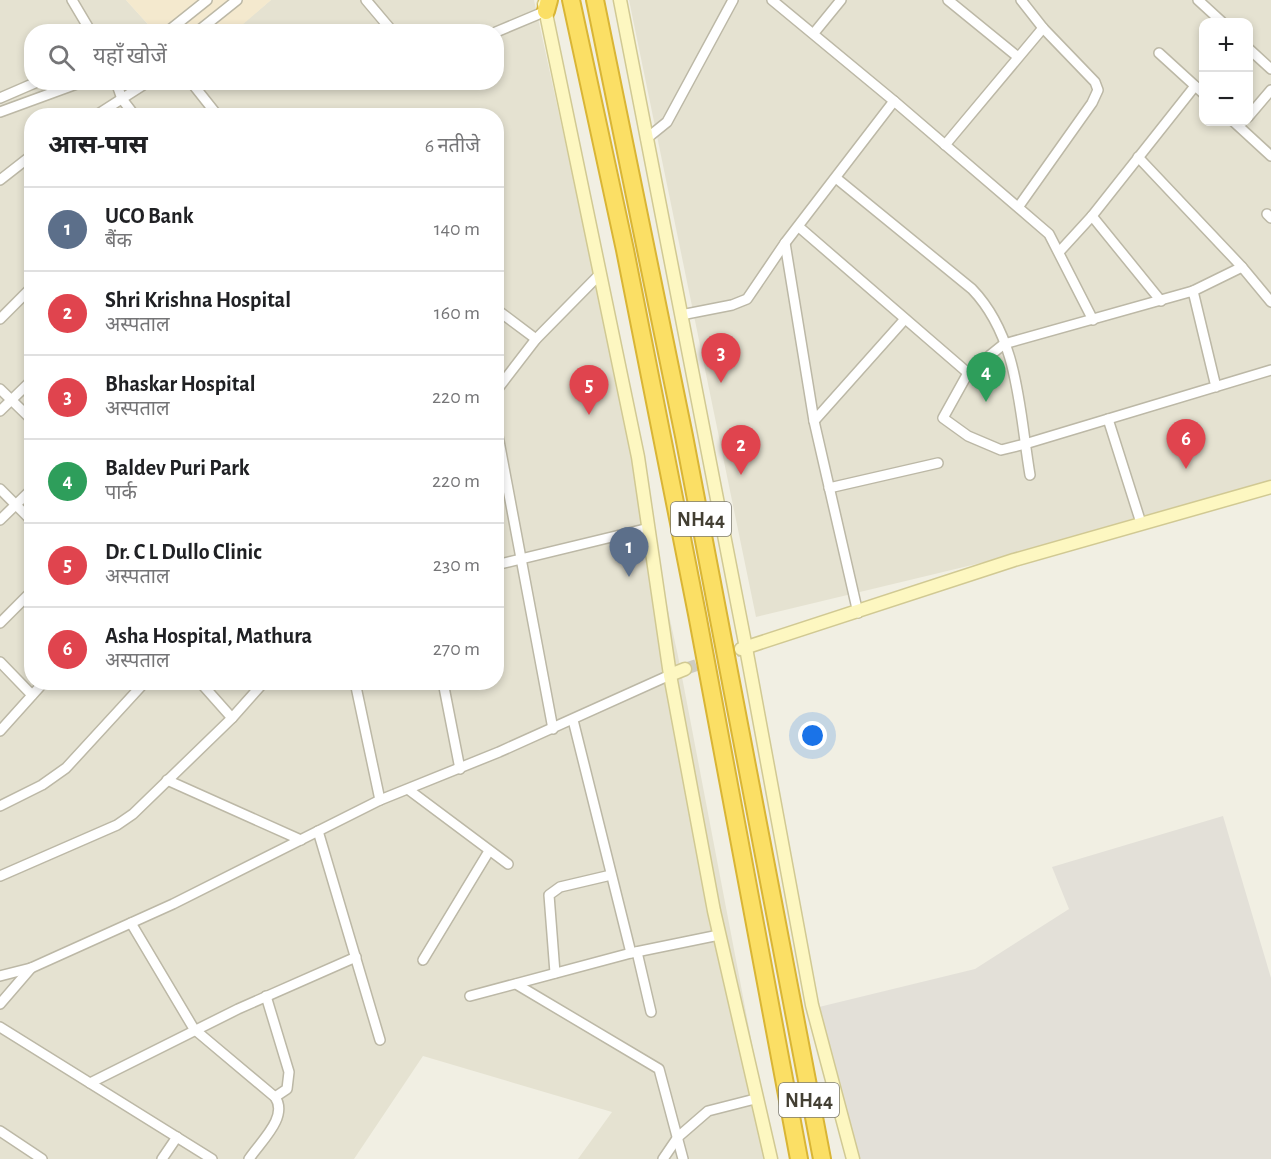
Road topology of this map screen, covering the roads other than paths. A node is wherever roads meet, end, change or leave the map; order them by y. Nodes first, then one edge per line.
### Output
1 (72, 0) edge
2 (207, 0) edge
3 (237, 0) edge
4 (366, 0) edge
5 (571, 0) edge
6 (595, 0) edge
7 (620, 0) edge
8 (733, 0) edge
9 (772, 0) edge
10 (841, 0) edge
11 (948, 0) edge
12 (1021, 0) edge
13 (1198, 0) edge
14 (546, 4) edge
15 (961, 4) edge
16 (1218, 18) edge
17 (86, 24) edge
18 (176, 24) edge
19 (207, 24) edge
20 (386, 24) edge
21 (504, 28) edge
22 (1042, 28) junction
23 (814, 33) junction
24 (1159, 53) dead end
25 (1253, 53) edge
26 (1018, 57) junction
27 (1271, 69) edge
28 (1195, 86) junction
29 (24, 88) edge
30 (60, 90) edge
31 (119, 90) edge
32 (136, 90) edge
33 (197, 90) edge
34 (1199, 90) edge
35 (1271, 90) edge
36 (0, 98) edge
37 (122, 99) junction
38 (894, 101) junction
39 (108, 108) edge
40 (129, 108) edge
41 (212, 108) edge
42 (1253, 111) edge
43 (0, 112) edge
44 (1242, 126) edge
45 (646, 139) junction
46 (945, 146) junction
47 (1271, 156) edge
48 (1138, 158) junction
49 (24, 161) edge
50 (836, 178) junction
51 (0, 180) edge
52 (1019, 206) junction
53 (1092, 216) junction
54 (799, 227) junction
55 (785, 243) junction
56 (1060, 251) junction
57 (1242, 267) junction
58 (600, 274) junction
59 (1193, 291) junction
60 (24, 295) edge
61 (1161, 301) junction
62 (1271, 302) edge
63 (504, 315) edge
64 (681, 315) junction
65 (0, 319) edge
66 (905, 319) junction
67 (1093, 320) junction
68 (536, 339) junction
69 (1004, 344) junction
70 (1271, 370) edge
71 (968, 373) junction
72 (504, 381) edge
73 (1216, 387) junction
74 (24, 388) edge
75 (0, 389) edge
76 (11, 400) junction
77 (0, 411) edge
78 (24, 412) edge
79 (1108, 419) junction
80 (814, 421) junction
81 (1025, 444) junction
82 (938, 463) dead end
83 (504, 470) edge
84 (1030, 475) dead end
85 (1271, 487) edge
86 (829, 488) junction
87 (0, 489) edge
88 (24, 497) edge
89 (15, 505) junction
90 (24, 513) edge
91 (0, 520) edge
92 (1142, 524) junction
93 (649, 528) junction
94 (520, 560) junction
95 (504, 563) edge
96 (24, 599) edge
97 (858, 613) junction
98 (0, 623) edge
99 (743, 649) junction
100 (0, 662) edge
101 (685, 669) tunnel mouth
102 (670, 675) junction
103 (24, 687) edge
104 (27, 690) edge
105 (37, 690) edge
106 (138, 690) edge
107 (207, 690) edge
108 (257, 690) edge
109 (357, 690) edge
110 (445, 690) edge
111 (32, 695) junction
112 (232, 718) junction
113 (573, 720) junction
114 (553, 729) junction
115 (0, 731) edge
116 (460, 769) junction
117 (167, 780) junction
118 (409, 790) junction
119 (380, 800) junction
120 (0, 806) edge
121 (318, 831) junction
122 (301, 840) junction
123 (489, 851) junction
124 (507, 864) dead end
125 (611, 875) junction
126 (0, 876) edge
127 (131, 923) junction
128 (719, 935) junction
129 (634, 952) junction
130 (356, 957) junction
131 (423, 960) dead end
132 (31, 968) junction
133 (555, 973) junction
134 (1, 974) edge
135 (516, 984) junction
136 (266, 996) junction
137 (470, 996) dead end
138 (0, 1004) edge
139 (651, 1012) dead end
140 (0, 1027) edge
141 (194, 1029) junction
142 (380, 1040) dead end
143 (90, 1083) junction
144 (275, 1097) junction
145 (755, 1099) junction
146 (0, 1131) edge
147 (177, 1137) junction
148 (678, 1137) junction
149 (42, 1159) edge
150 (162, 1159) edge
151 (212, 1159) edge
152 (249, 1159) edge
153 (663, 1159) edge
154 (683, 1159) edge
155 (771, 1159) edge
156 (799, 1159) edge
157 (822, 1159) edge
158 (853, 1159) edge

1 - 17 street
2 - 18 street
3 - 19 street
4 - 20 street
5 - 156 highway, NH44
6 - 157 highway, NH44
7 - 45 street
8 - 45 street
9 - 23 street
10 - 23 street
11 - 15 street
12 - 22 street
13 - 16 street
14 - 21 street
14 - 58 street
15 - 26 street
22 - 26 street
22 - 52 street
23 - 38 street
24 - 28 street
25 - 27 street
26 - 46 street
28 - 34 street
28 - 48 street
29 - 36 street
30 - 43 street
31 - 37 street
32 - 37 street
33 - 41 street
35 - 42 street
37 - 39 street
37 - 40 street
38 - 46 street
38 - 50 street
44 - 47 street
45 - 64 street
46 - 52 street
48 - 53 street
48 - 57 street
49 - 51 street
50 - 54 street
50 - 69 street
52 - 56 street
53 - 56 street
53 - 61 street
54 - 55 street
54 - 66 street
55 - 64 street
55 - 80 street
56 - 67 street
57 - 59 street
57 - 62 street
58 - 68 street
58 - 93 street
59 - 61 street
59 - 73 street
60 - 65 street
61 - 67 street
63 - 68 street
64 - 99 street
66 - 71 street
66 - 80 street
67 - 69 street
68 - 72 street
69 - 71 street
69 - 81 street
70 - 73 street
71 - 81 street
73 - 79 street
74 - 76 street
75 - 76 street
76 - 77 street
76 - 78 street
79 - 81 street
79 - 92 street
80 - 86 street
81 - 84 street
82 - 86 street
83 - 94 street
85 - 92 street
86 - 97 street
87 - 89 street
88 - 89 street
89 - 90 street
89 - 91 street
92 - 97 street
93 - 94 street
93 - 102 street
94 - 95 street
94 - 114 street
96 - 98 street
97 - 99 street
99 - 158 street
100 - 103 street
101 - 102 street
102 - 113 street
102 - 128 street
104 - 111 street
105 - 111 street
106 - 120 street
107 - 112 street
108 - 112 street
109 - 119 street
110 - 116 street
111 - 115 street
112 - 117 street
113 - 114 street
113 - 125 street
114 - 116 street
116 - 118 street
117 - 122 street
117 - 126 street
118 - 119 street
118 - 123 street
119 - 121 street
121 - 122 street
121 - 130 street
122 - 127 street
123 - 124 street
123 - 131 street
125 - 129 street
125 - 133 street
127 - 132 street
127 - 141 street
128 - 129 street
128 - 145 street
129 - 133 street
129 - 139 street
130 - 136 street
130 - 142 street
132 - 134 street
132 - 138 street
133 - 135 street
135 - 137 street
135 - 148 street
136 - 141 street
136 - 144 street
140 - 143 street
141 - 143 street
141 - 144 street
143 - 147 street
144 - 152 street
145 - 148 street
145 - 155 street
146 - 149 street
147 - 150 street
147 - 151 street
148 - 153 street
148 - 154 street

